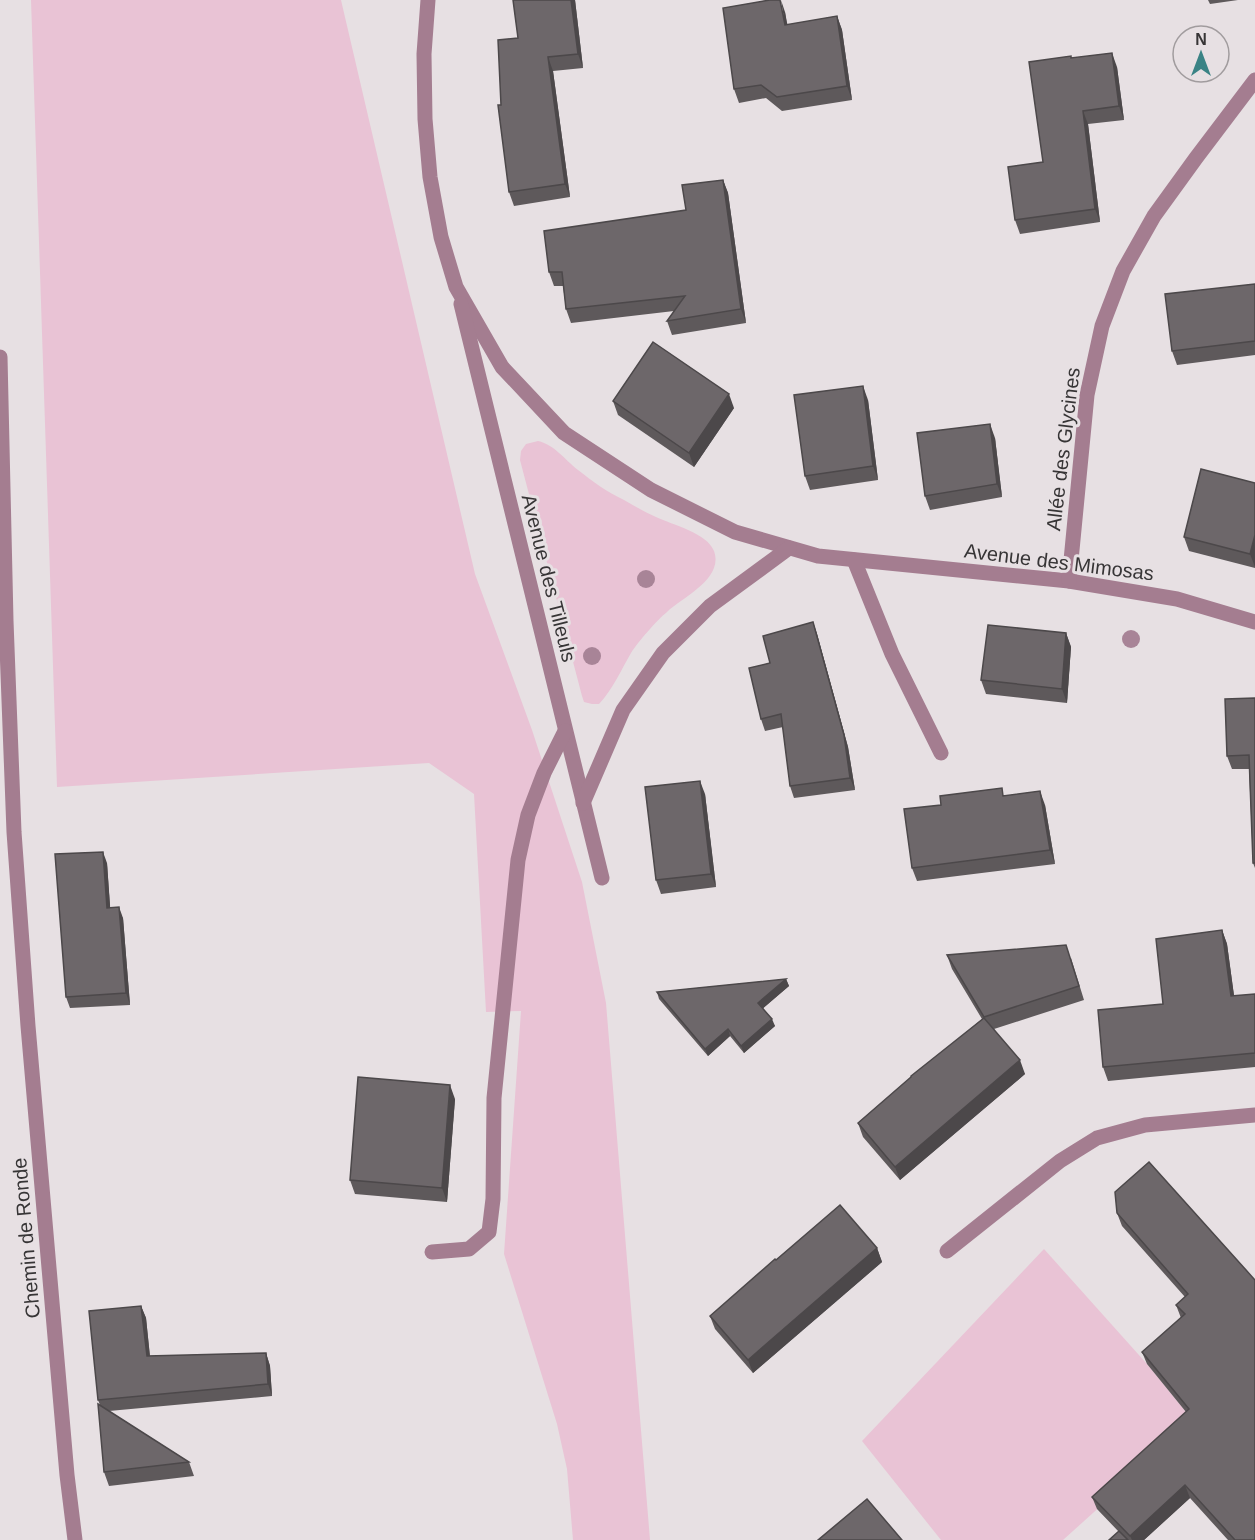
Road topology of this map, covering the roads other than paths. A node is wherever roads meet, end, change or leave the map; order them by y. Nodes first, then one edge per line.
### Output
1 (428, 0) edge
2 (1255, 80) edge
3 (456, 287) junction
4 (0, 357) edge
5 (789, 548) junction
6 (854, 560) junction
7 (1069, 581) junction
8 (1255, 622) edge
9 (565, 731) junction
10 (941, 753) dead end
11 (583, 803) junction
12 (602, 878) dead end
13 (1255, 1114) edge
14 (947, 1251) dead end
15 (432, 1252) dead end
16 (75, 1540) edge

1 - 3 street, Avenue des Mimosas
2 - 7 street, Allée des Glycines
3 - 5 street, Avenue des Mimosas
3 - 9 street, Avenue des Tilleuls
4 - 16 street, Chemin de Ronde
5 - 6 street, Avenue des Mimosas
5 - 11 street
6 - 7 street, Avenue des Mimosas
6 - 10 street
7 - 8 street, Avenue des Mimosas
9 - 11 street, Avenue des Tilleuls
9 - 15 street
11 - 12 street, Avenue des Tilleuls
13 - 14 street

